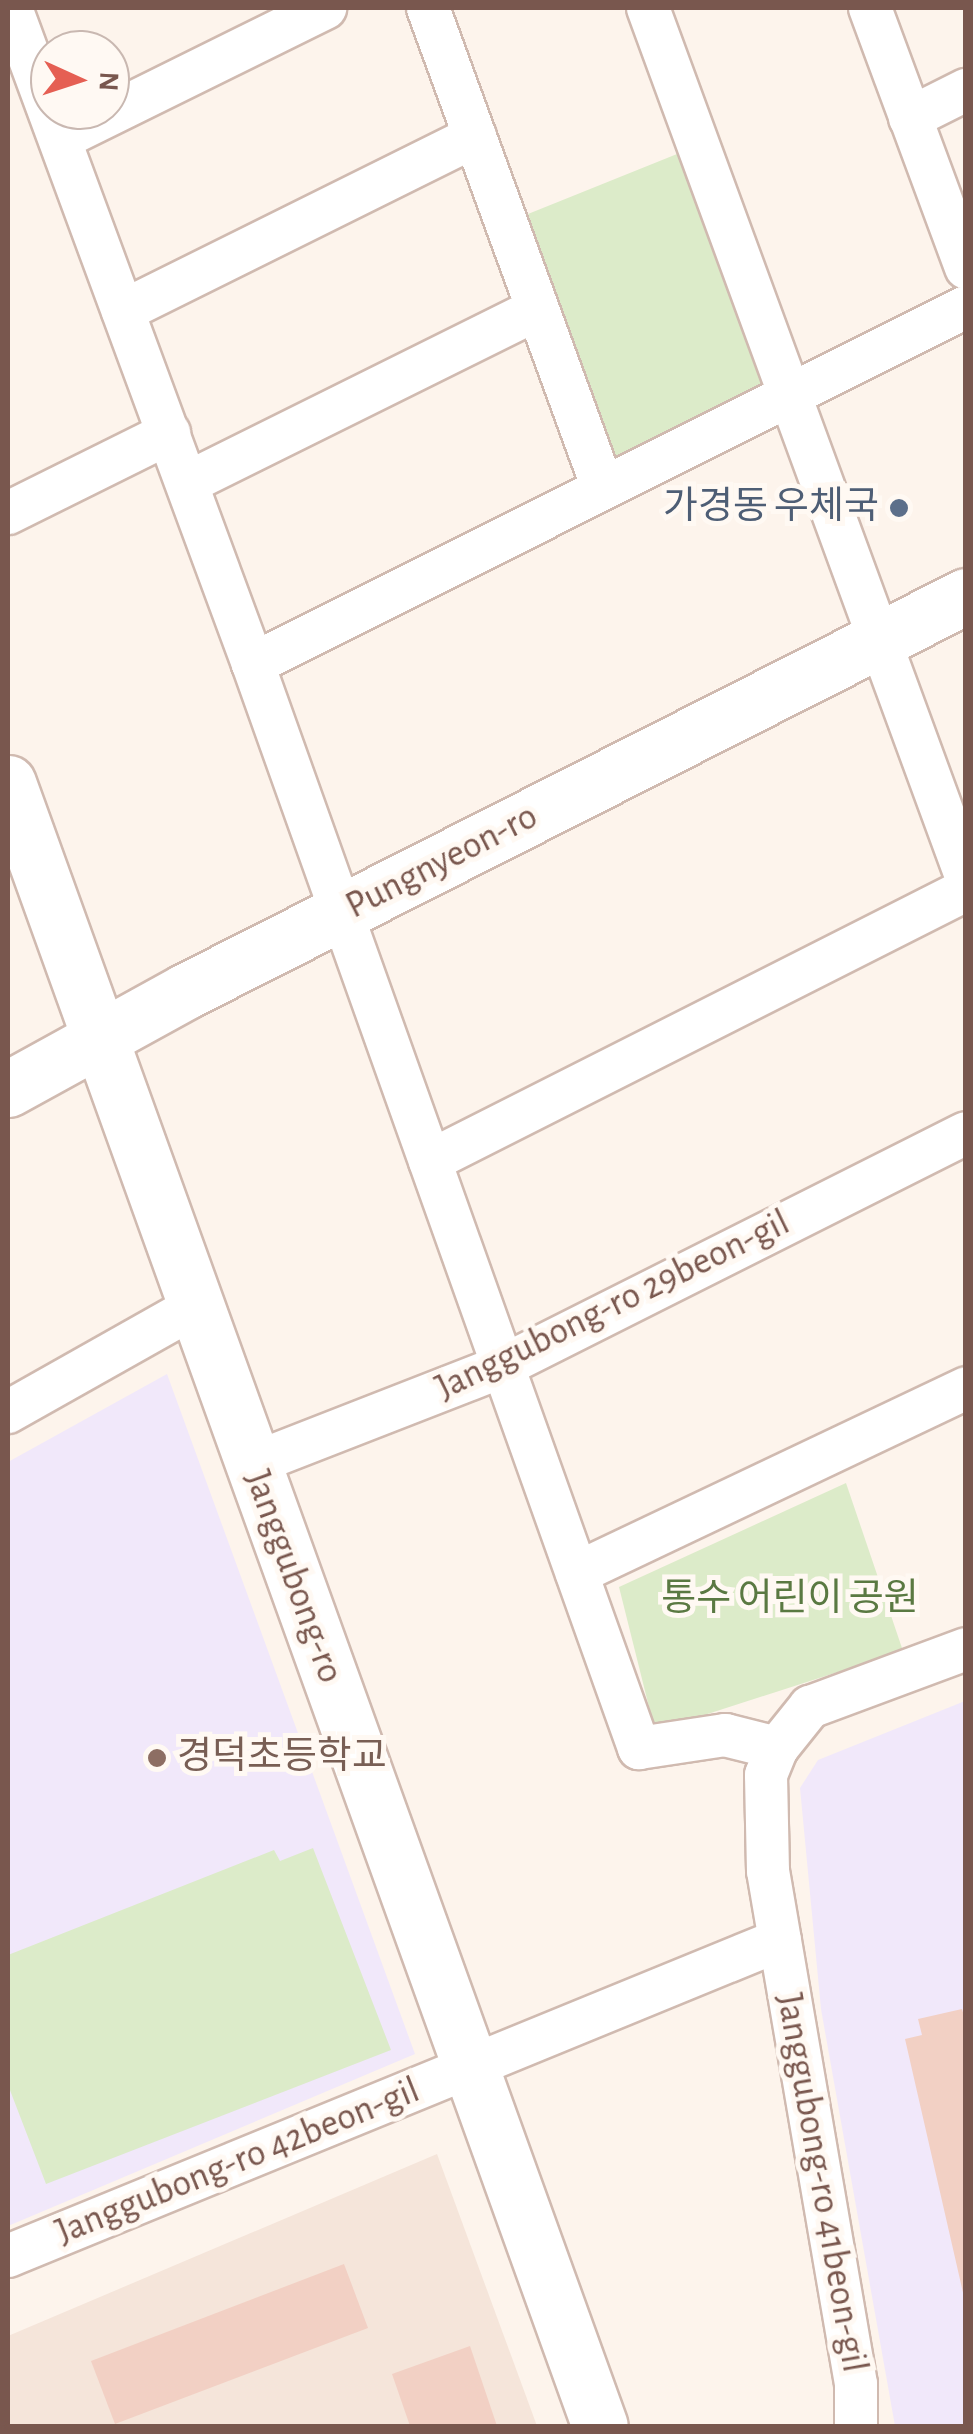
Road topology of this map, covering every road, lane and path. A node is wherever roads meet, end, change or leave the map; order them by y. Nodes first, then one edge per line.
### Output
1 (11, 8) edge
2 (325, 8) edge
3 (428, 8) edge
4 (648, 8) edge
5 (870, 8) edge
6 (966, 90) edge
7 (910, 118) junction
8 (475, 136) junction
9 (60, 140) junction
10 (966, 268) edge
11 (966, 307) edge
12 (537, 309) junction
13 (123, 310) junction
14 (790, 395) junction
15 (169, 433) junction
16 (187, 483) junction
17 (603, 488) junction
18 (8, 513) edge
19 (966, 596) edge
20 (880, 640) junction
21 (254, 664) junction
22 (8, 783) edge
23 (966, 876) edge
24 (966, 890) edge
25 (342, 913) junction
26 (100, 1038) junction
27 (8, 1089) edge
28 (966, 1132) edge
29 (430, 1161) junction
30 (196, 1306) junction
31 (503, 1366) junction
32 (966, 1388) edge
33 (8, 1412) edge
34 (252, 1464) junction
35 (577, 1574) junction
36 (966, 1649) edge
37 (778, 1748) junction
38 (780, 1940) junction
39 (469, 2067) junction
40 (8, 2256) edge
41 (600, 2426) edge
42 (856, 2426) edge

1 - 9 street
2 - 9 street
3 - 8 street
4 - 14 street
5 - 7 street
6 - 7 street
7 - 10 street
8 - 12 street
8 - 13 street
9 - 13 street
11 - 14 street
12 - 16 street
12 - 17 street
13 - 15 street
14 - 17 street
14 - 20 street
15 - 16 street
15 - 18 street
16 - 21 street
17 - 21 street
19 - 20 street, Pungnyeon-ro
20 - 23 street
20 - 25 street, Pungnyeon-ro
21 - 25 street
22 - 26 street, Janggubong-ro
24 - 29 street
25 - 26 street, Pungnyeon-ro
25 - 29 street
26 - 27 street, Pungnyeon-ro
26 - 30 street, Janggubong-ro
28 - 31 street, Janggubong-ro 29beon-gil
29 - 31 street
30 - 33 street
30 - 34 street, Janggubong-ro
31 - 34 street, Janggubong-ro 29beon-gil
31 - 35 street
32 - 35 street
34 - 39 street, Janggubong-ro
35 - 37 street
36 - 37 street, Janggubong-ro 41beon-gil
37 - 38 street, Janggubong-ro 41beon-gil
38 - 39 street, Janggubong-ro 41beon-gil
38 - 42 street, Janggubong-ro 41beon-gil
39 - 40 street, Janggubong-ro 42beon-gil
39 - 41 street, Janggubong-ro

